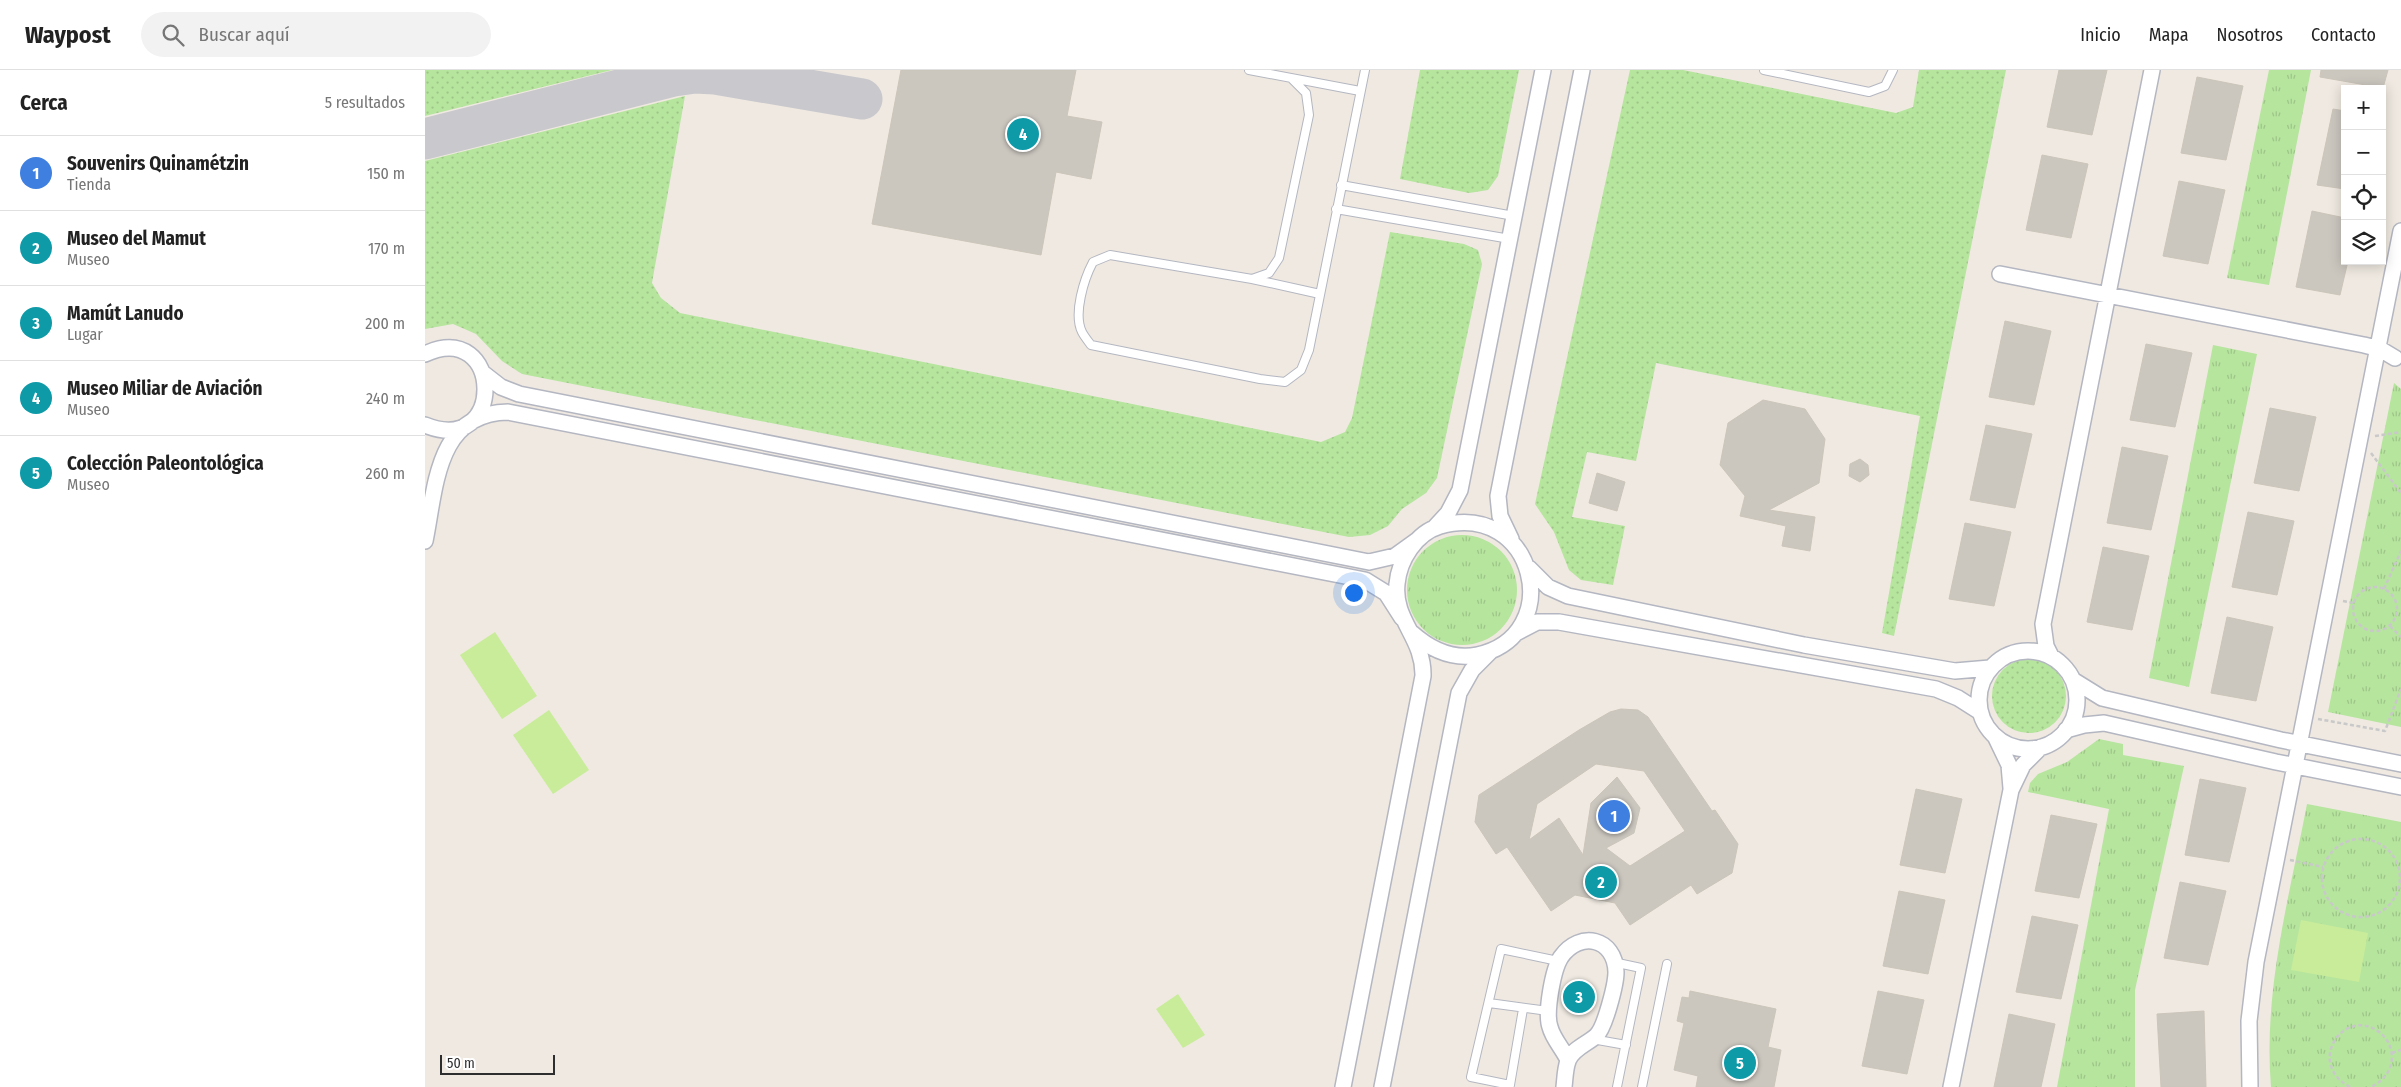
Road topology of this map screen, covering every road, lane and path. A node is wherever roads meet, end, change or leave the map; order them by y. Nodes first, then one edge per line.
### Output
1 (1249, 70) edge
2 (1365, 70) edge
3 (1543, 70) edge
4 (1582, 70) edge
5 (1764, 70) edge
6 (1893, 70) edge
7 (2152, 70) edge
8 (1292, 79) junction
9 (1361, 91) junction
10 (1341, 185) junction
11 (1336, 209) junction
12 (1514, 216) junction
13 (2401, 234) edge
14 (1509, 239) junction
15 (2000, 274) dead end
16 (1252, 279) junction
17 (1320, 294) junction
18 (2108, 295) junction
19 (2375, 351) junction
20 (425, 354) edge
21 (2398, 360) edge
22 (483, 372) junction
23 (468, 424) junction
24 (425, 425) edge
25 (2401, 432) edge
26 (2361, 438) junction
27 (2401, 493) edge
28 (1435, 528) junction
29 (1420, 538) junction
30 (425, 541) edge
31 (1518, 548) junction
32 (2401, 551) edge
33 (1527, 564) junction
34 (2384, 589) junction
35 (1403, 618) junction
36 (2043, 624) junction
37 (2390, 626) junction
38 (1412, 632) junction
39 (1514, 634) junction
40 (2401, 637) edge
41 (1500, 646) junction
42 (2019, 652) junction
43 (2051, 656) junction
44 (1990, 668) junction
45 (2073, 680) junction
46 (2401, 689) edge
47 (1980, 712) junction
48 (2306, 716) junction
49 (2067, 730) junction
50 (1996, 738) junction
51 (2301, 743) junction
52 (2041, 747) junction
53 (2401, 764) edge
54 (2296, 766) junction
55 (2401, 787) edge
56 (2011, 790) junction
57 (2277, 858) junction
58 (2323, 866) junction
59 (2400, 883) edge
60 (1558, 961) junction
61 (1613, 962) junction
62 (1667, 964) dead end
63 (1489, 1003) junction
64 (1523, 1008) junction
65 (1548, 1011) junction
66 (1593, 1039) junction
67 (1626, 1044) junction
68 (2401, 1050) edge
69 (2392, 1053) junction
70 (1568, 1060) junction
71 (2375, 1086) edge
72 (1343, 1087) edge
73 (1382, 1087) edge
74 (1563, 1087) edge
75 (1617, 1087) edge
76 (1642, 1087) edge
77 (1951, 1087) edge
78 (2250, 1087) edge
79 (2350, 1087) edge
80 (2371, 1087) edge

1 - 8 lane
2 - 9 lane
3 - 12 street
4 - 31 street
5 - 6 lane
7 - 18 street
8 - 9 lane
8 - 16 lane
9 - 10 lane
10 - 11 lane
10 - 12 lane
11 - 14 lane
11 - 17 lane
12 - 14 street
13 - 19 street
14 - 28 street
15 - 18 street
16 - 17 lane
16 - 17 lane
18 - 19 street
18 - 36 street
19 - 21 street
19 - 21 street
19 - 26 street
20 - 22 street
22 - 23 street
22 - 29 street
23 - 24 street
23 - 30 street
23 - 35 street
25 - 26 path
26 - 27 path
26 - 48 street
28 - 29 street
28 - 31 street
29 - 35 street
31 - 33 street
32 - 34 path
33 - 39 street
33 - 44 street
34 - 37 path
34 - 37 path
35 - 38 street
36 - 42 street
36 - 43 street
37 - 40 path
38 - 41 street
38 - 72 street
39 - 41 street
39 - 47 street
41 - 73 street
42 - 43 street
42 - 44 street
43 - 45 street
44 - 47 street
45 - 49 street
45 - 51 street
46 - 48 path
47 - 50 street
48 - 51 street
49 - 52 street
49 - 54 street
50 - 52 street
50 - 56 street
51 - 53 street
51 - 54 street
52 - 56 street
54 - 55 street
54 - 57 street
56 - 77 street
57 - 58 path
57 - 78 street
58 - 59 path
58 - 59 path
60 - 61 street
60 - 63 lane
60 - 65 street
61 - 66 street
61 - 67 lane
62 - 76 lane
63 - 64 lane
63 - 64 lane
64 - 65 lane
65 - 70 street
66 - 67 lane
66 - 70 street
67 - 75 lane
68 - 69 path
69 - 71 path
69 - 79 path
70 - 74 street
71 - 80 path

